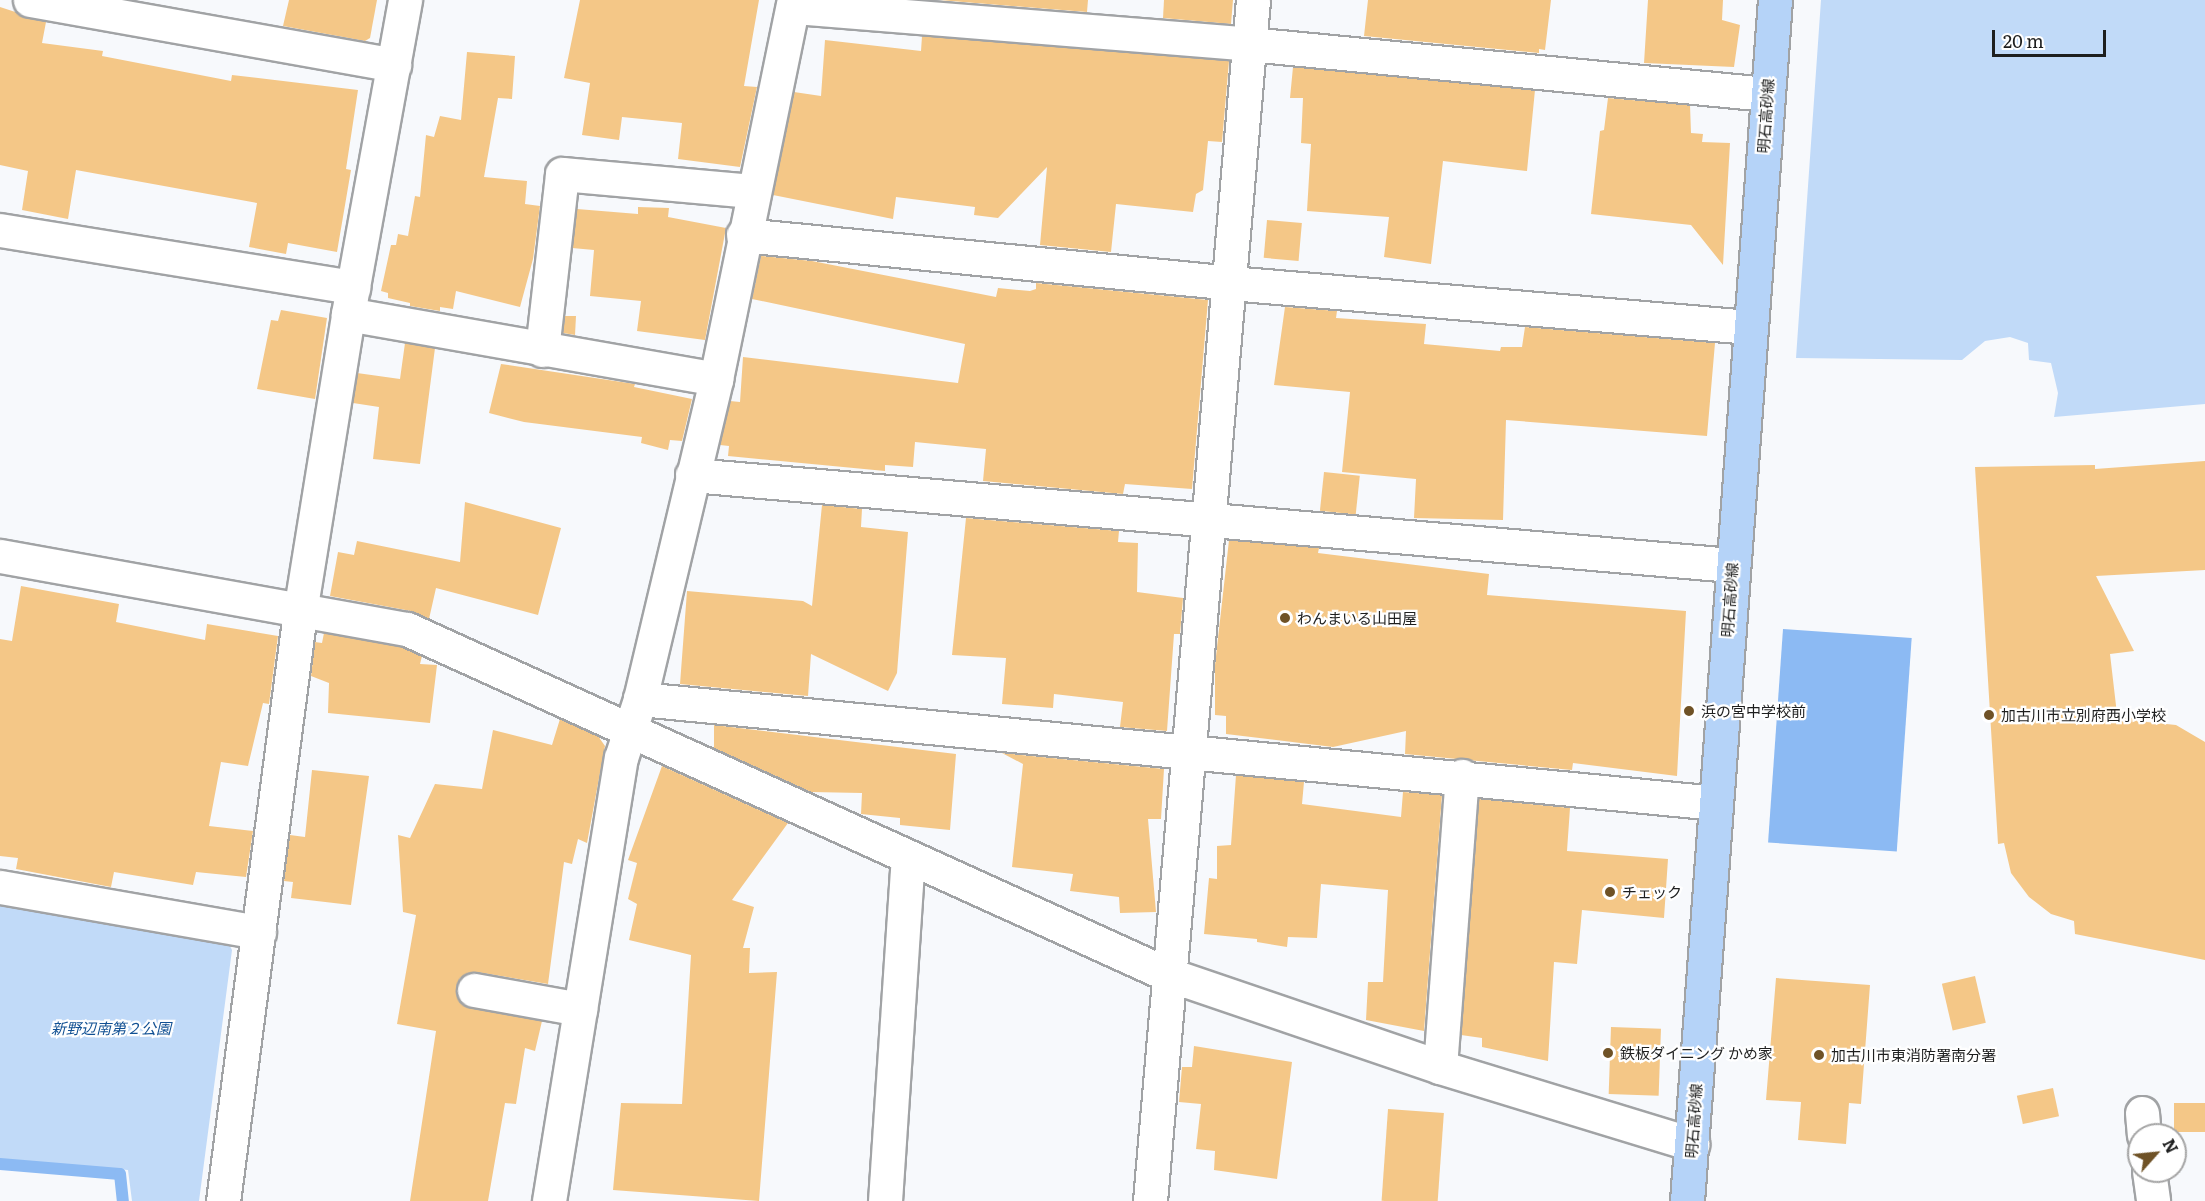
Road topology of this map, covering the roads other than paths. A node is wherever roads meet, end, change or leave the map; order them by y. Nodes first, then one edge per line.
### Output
1 (30, 0) edge
2 (405, 0) edge
3 (1253, 0) edge
4 (1775, 0) edge
5 (794, 4) edge
6 (1249, 44) junction
7 (394, 66) junction
8 (1766, 94) junction
9 (752, 191) junction
10 (0, 230) edge
11 (743, 235) junction
12 (1230, 283) junction
13 (350, 301) junction
14 (1750, 327) junction
15 (542, 350) junction
16 (716, 379) junction
17 (692, 476) junction
18 (1207, 517) junction
19 (0, 556) edge
20 (1731, 565) junction
21 (300, 612) junction
22 (635, 714) junction
23 (1186, 750) junction
24 (1462, 776) junction
25 (1716, 803) junction
26 (908, 857) junction
27 (0, 887) edge
28 (259, 932) junction
29 (1167, 974) junction
30 (474, 990) dead end
31 (580, 1009) junction
32 (1440, 1068) junction
33 (1692, 1144) junction
34 (2151, 1183) edge
35 (223, 1201) edge
36 (549, 1201) edge
37 (885, 1201) edge
38 (1150, 1201) edge
39 (1687, 1201) edge
40 (2153, 1201) edge

1 - 7 street
2 - 7 street
3 - 6 street
4 - 8 main road, 明石高砂線
5 - 6 street
5 - 9 street
6 - 8 street
6 - 12 street
7 - 13 street
8 - 14 main road, 明石高砂線
9 - 11 street
9 - 15 street
10 - 13 street
11 - 12 street
11 - 16 street
12 - 14 street
12 - 18 street
13 - 15 street
13 - 21 street
14 - 20 main road, 明石高砂線
15 - 16 street
16 - 17 street
17 - 18 street
17 - 22 street
18 - 20 street
18 - 23 street
19 - 21 street
20 - 25 main road, 明石高砂線
21 - 22 street
21 - 28 street
22 - 23 street
22 - 26 street
22 - 31 street
23 - 24 street
23 - 29 street
24 - 25 street
24 - 32 street
25 - 33 main road, 明石高砂線
26 - 29 street
26 - 37 street
27 - 28 street
28 - 35 street
29 - 32 street
29 - 38 street
30 - 31 street
31 - 36 street
32 - 33 street
33 - 39 main road, 明石高砂線
34 - 40 street

